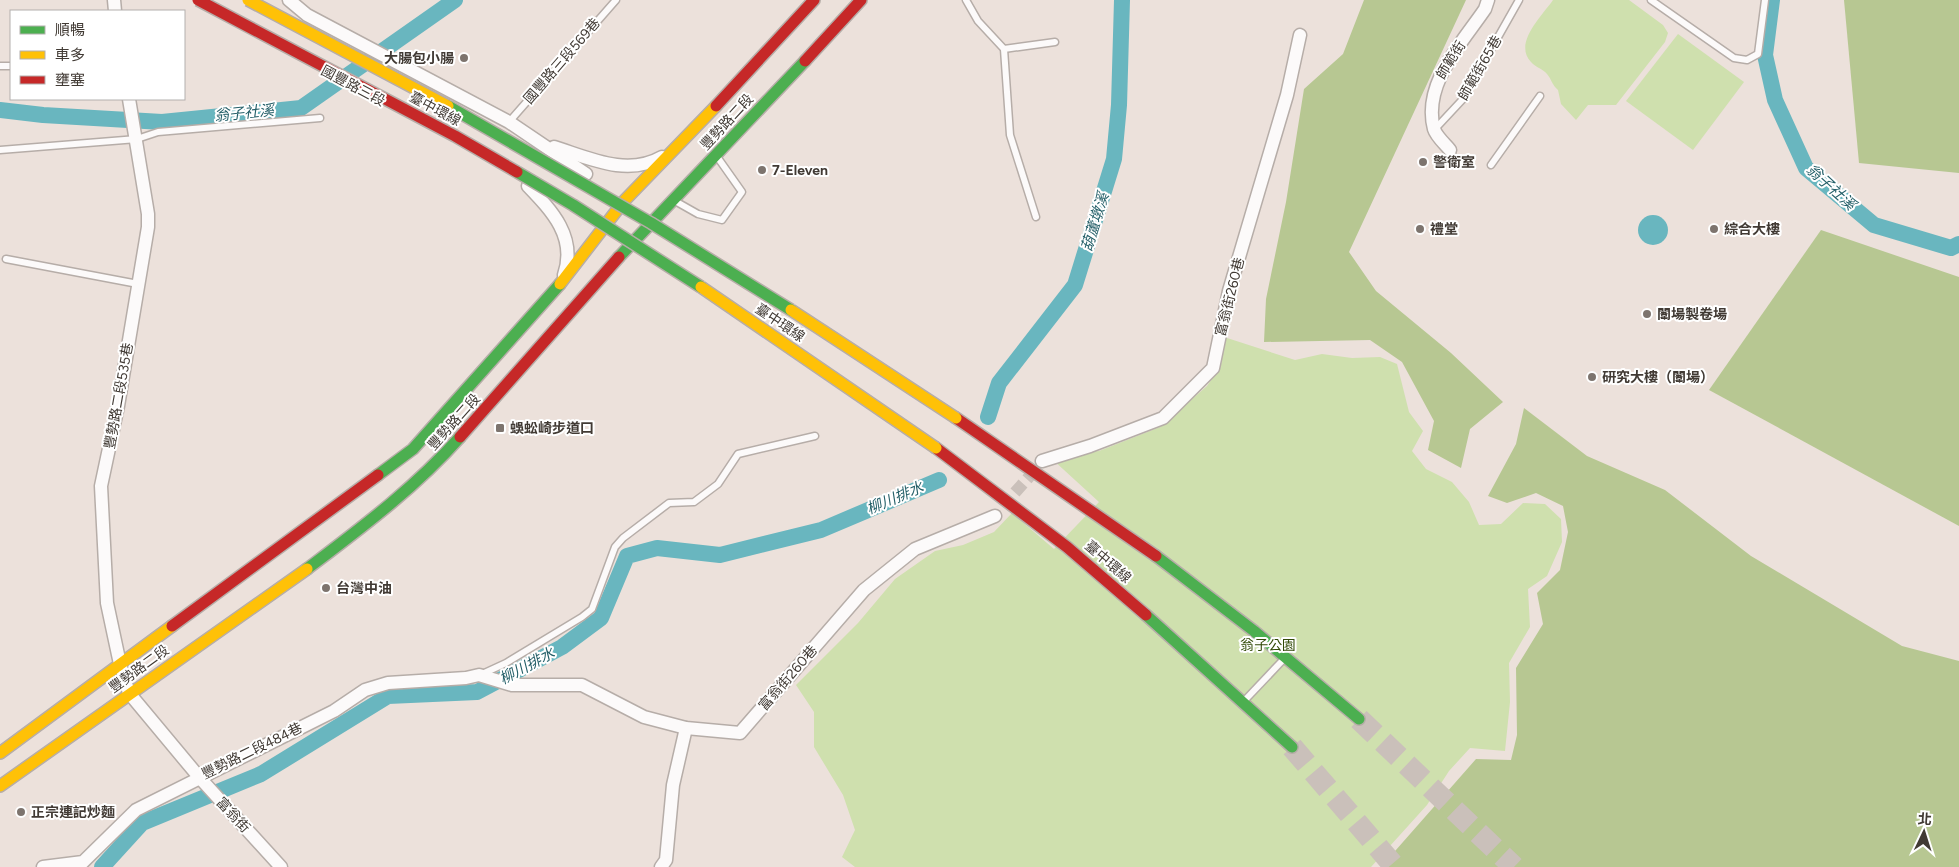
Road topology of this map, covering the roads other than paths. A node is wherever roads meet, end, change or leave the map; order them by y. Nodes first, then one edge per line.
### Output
1 (190, 0) edge
2 (198, 0) edge
3 (248, 0) edge
4 (253, 0) edge
5 (289, 0) edge
6 (616, 0) edge
7 (814, 0) edge
8 (861, 0) edge
9 (966, 0) edge
10 (1488, 0) edge
11 (1519, 0) edge
12 (1651, 0) edge
13 (1765, 0) edge
14 (307, 14) junction
15 (1300, 35) dead end
16 (1054, 42) dead end
17 (1004, 49) junction
18 (1540, 96) dead end
19 (130, 103) edge
20 (320, 118) dead end
21 (509, 122) junction
22 (1434, 130) junction
23 (135, 134) junction
24 (542, 143) junction
25 (676, 147) junction
26 (0, 150) edge
27 (1450, 150) dead end
28 (716, 156) junction
29 (1491, 165) dead end
30 (515, 174) junction
31 (674, 200) junction
32 (624, 201) junction
33 (656, 217) junction
34 (1036, 217) dead end
35 (602, 228) junction
36 (628, 245) junction
37 (6, 259) dead end
38 (138, 284) junction
39 (560, 284) junction
40 (815, 436) dead end
41 (1042, 461) tunnel mouth
42 (995, 516) tunnel mouth
43 (1285, 657) junction
44 (120, 664) junction
45 (480, 675) junction
46 (129, 693) junction
47 (1243, 702) junction
48 (1359, 719) tunnel mouth
49 (686, 728) junction
50 (1292, 747) tunnel mouth
51 (0, 753) edge
52 (199, 777) junction
53 (0, 786) edge
54 (43, 867) edge
55 (281, 867) edge
56 (661, 867) edge

1 - 30 street, 國豐路三段
2 - 47 main road, 臺中環線, bridge
3 - 43 main road, 臺中環線, bridge
4 - 14 street
5 - 14 street
6 - 21 lane, 國豐路三段569巷
7 - 25 main road, 豐勢路二段
8 - 28 main road, 豐勢路二段
9 - 17 lane
10 - 22 street, 師範街
11 - 22 lane, 師範街65巷
12 - 13 lane
14 - 21 street
15 - 41 street, 富翁街260巷
16 - 17 lane
17 - 34 lane
18 - 29 lane
19 - 23 street, 豐勢路二段535巷
20 - 23 lane
21 - 24 street
22 - 27 street
23 - 26 lane
23 - 38 street, 豐勢路二段535巷
24 - 25 street
24 - 32 street
25 - 32 main road, 豐勢路二段
28 - 31 main road, 豐勢路二段
28 - 31 lane
30 - 35 street, 國豐路三段
30 - 39 street, 國豐路三段
31 - 33 main road, 豐勢路二段
32 - 33 street
32 - 35 main road, 豐勢路二段
33 - 36 main road, 豐勢路二段
35 - 36 street, 國豐路三段
35 - 39 main road, 豐勢路二段
36 - 46 main road, 豐勢路二段
37 - 38 lane
38 - 44 street, 豐勢路二段535巷
39 - 44 main road, 豐勢路二段
40 - 45 lane
42 - 49 street, 富翁街260巷
43 - 47 lane
43 - 48 main road, 臺中環線
44 - 46 street, 豐勢路二段535巷
44 - 51 main road, 豐勢路二段
45 - 49 street
45 - 52 street, 豐勢路二段484巷
46 - 52 street, 富翁街
46 - 53 main road, 豐勢路二段
47 - 50 main road, 臺中環線
49 - 56 street
52 - 54 street, 豐勢路二段484巷
52 - 55 street, 富翁街

